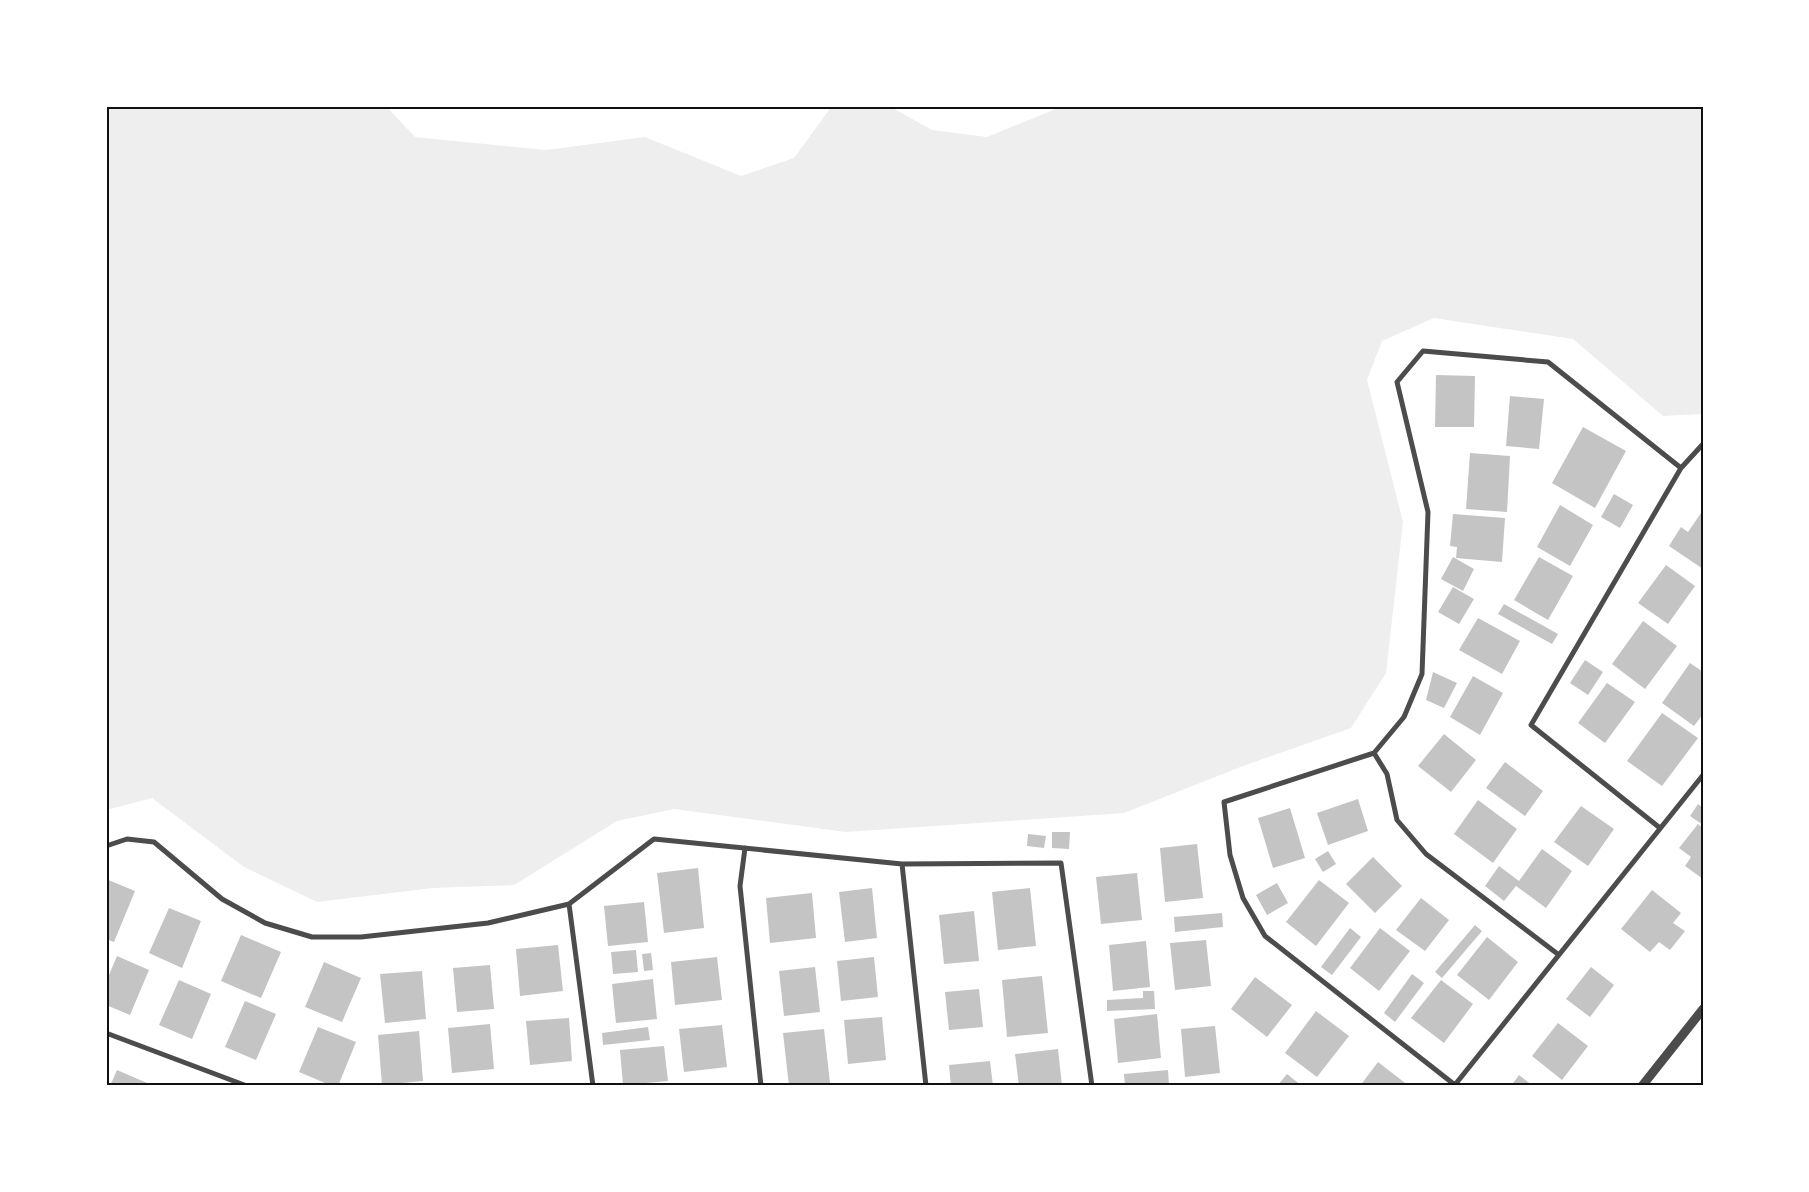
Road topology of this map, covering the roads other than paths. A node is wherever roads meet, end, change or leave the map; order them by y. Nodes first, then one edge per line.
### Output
1 (1703, 444) edge
2 (1681, 468) junction
3 (1374, 753) junction
4 (1703, 775) edge
5 (1660, 828) junction
6 (106, 846) edge
7 (745, 848) junction
8 (902, 864) junction
9 (569, 904) junction
10 (1559, 955) junction
11 (1703, 1009) edge
12 (106, 1033) edge
13 (1454, 1085) edge
14 (247, 1086) edge
15 (593, 1086) edge
16 (761, 1086) edge
17 (926, 1086) edge
18 (1092, 1086) edge
19 (1642, 1086) edge

1 - 2 street
2 - 3 street
2 - 5 street
3 - 10 street
3 - 13 street
4 - 5 street
5 - 10 street
6 - 9 street
7 - 8 street
7 - 9 street
7 - 16 street
8 - 17 street
8 - 18 street
9 - 15 street
10 - 13 street
11 - 19 street
12 - 14 street

